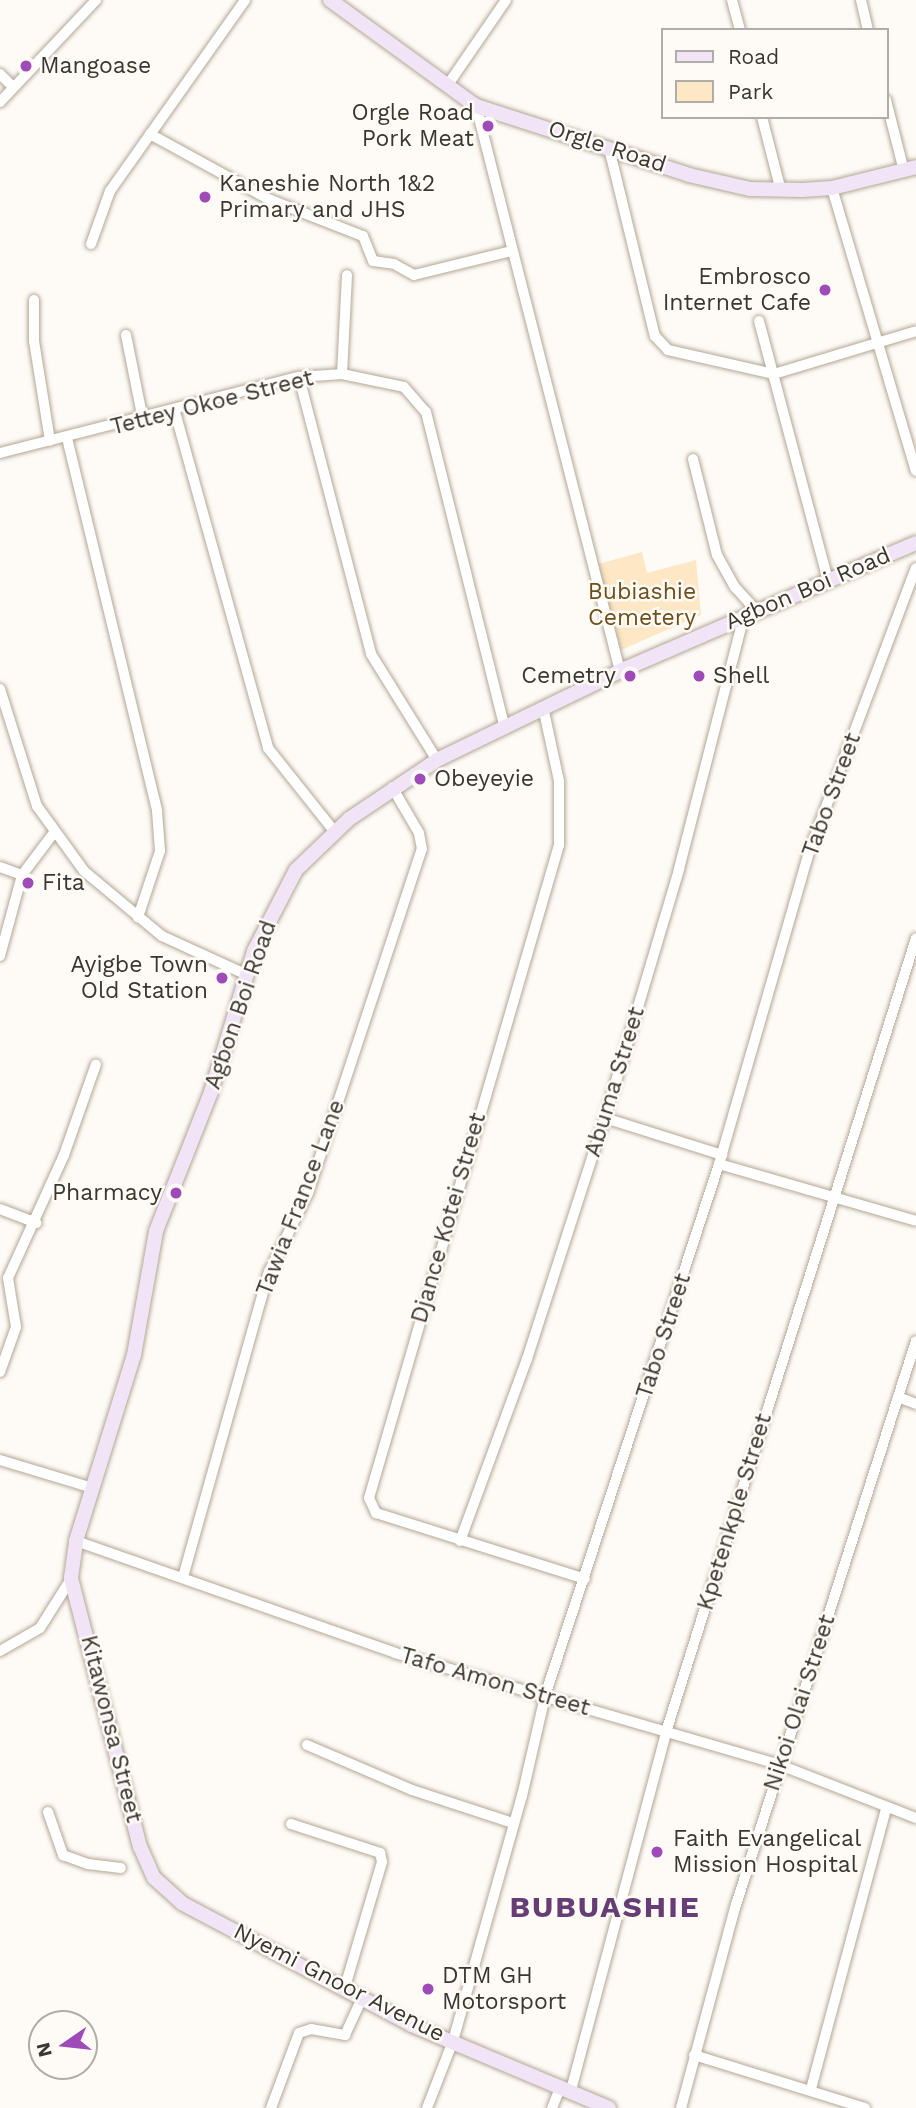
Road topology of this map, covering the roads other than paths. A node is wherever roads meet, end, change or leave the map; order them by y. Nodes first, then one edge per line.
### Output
1 (96, 0) edge
2 (245, 0) edge
3 (506, 0) edge
4 (733, 0) edge
5 (861, 0) edge
6 (338, 2) edge
7 (740, 28) edge
8 (868, 28) edge
9 (0, 74) edge
10 (447, 86) junction
11 (13, 87) junction
12 (0, 102) edge
13 (476, 106) junction
14 (888, 106) edge
15 (763, 119) edge
16 (150, 134) junction
17 (609, 148) junction
18 (910, 169) edge
19 (832, 188) junction
20 (781, 191) junction
21 (91, 244) dead end
22 (512, 251) junction
23 (347, 275) dead end
24 (34, 300) dead end
25 (759, 321) dead end
26 (916, 331) edge
27 (126, 335) dead end
28 (878, 343) junction
29 (774, 373) junction
30 (342, 374) junction
31 (299, 377) junction
32 (175, 412) junction
33 (143, 420) junction
34 (67, 438) junction
35 (50, 441) junction
36 (0, 453) edge
37 (694, 459) dead end
38 (916, 471) edge
39 (916, 543) edge
40 (916, 568) edge
41 (828, 581) junction
42 (750, 613) junction
43 (620, 671) junction
44 (0, 689) edge
45 (543, 707) junction
46 (503, 726) junction
47 (437, 760) junction
48 (393, 788) junction
49 (334, 831) junction
50 (53, 834) junction
51 (0, 867) edge
52 (22, 875) junction
53 (138, 917) junction
54 (916, 938) edge
55 (0, 956) edge
56 (247, 975) junction
57 (96, 1064) dead end
58 (605, 1118) junction
59 (720, 1159) junction
60 (832, 1195) junction
61 (0, 1209) edge
62 (916, 1221) edge
63 (36, 1223) junction
64 (916, 1341) edge
65 (0, 1373) edge
66 (898, 1397) junction
67 (916, 1404) edge
68 (1, 1462) edge
69 (93, 1488) junction
70 (76, 1541) junction
71 (460, 1541) junction
72 (183, 1577) junction
73 (71, 1578) junction
74 (585, 1579) junction
75 (0, 1651) edge
76 (545, 1696) junction
77 (666, 1732) junction
78 (307, 1745) dead end
79 (780, 1765) junction
80 (886, 1809) junction
81 (48, 1812) dead end
82 (916, 1818) edge
83 (513, 1823) junction
84 (291, 1824) dead end
85 (121, 1868) dead end
86 (154, 1878) joint
87 (345, 1987) junction
88 (363, 1996) junction
89 (453, 2041) junction
90 (694, 2055) junction
91 (566, 2088) junction
92 (811, 2089) junction
93 (271, 2108) edge
94 (427, 2108) edge
95 (552, 2108) edge
96 (609, 2108) edge
97 (681, 2108) edge
98 (865, 2108) edge

1 - 11 street
2 - 16 street
3 - 10 street
4 - 7 street
5 - 8 street
6 - 10 street, Orgle Road
9 - 11 street
10 - 13 street, Orgle Road
11 - 12 street
13 - 17 street, Orgle Road
13 - 22 street
14 - 18 street
15 - 20 street
16 - 21 street
16 - 22 street
17 - 20 street, Orgle Road
17 - 29 street
18 - 19 street, Orgle Road
19 - 20 street, Orgle Road
19 - 28 street
22 - 43 street
23 - 30 street
24 - 35 street
25 - 29 street
26 - 28 street
27 - 33 street
28 - 29 street
28 - 38 street
29 - 41 street
30 - 31 street, Tettey Okoe Street
30 - 46 street, Tettey Okoe Street
31 - 32 street, Tettey Okoe Street
31 - 47 street
32 - 33 street, Tettey Okoe Street
32 - 49 street
33 - 34 street, Tettey Okoe Street
34 - 35 street, Tettey Okoe Street
34 - 53 street
35 - 36 street, Tettey Okoe Street
37 - 42 street
39 - 41 street, Agbon Boi Road
40 - 59 street, Tabo Street
41 - 42 street, Agbon Boi Road
42 - 43 street, Agbon Boi Road
42 - 58 street, Abuma Street
43 - 45 street, Agbon Boi Road
44 - 50 street
45 - 46 street, Agbon Boi Road
45 - 71 street, Djance Kotei Street
46 - 47 street, Agbon Boi Road
47 - 48 street, Agbon Boi Road
48 - 49 street, Agbon Boi Road
48 - 72 street, Tawia France Lane
49 - 56 street, Agbon Boi Road
50 - 52 street
50 - 53 street
51 - 52 street
52 - 55 street
53 - 56 street
54 - 60 street, Kpetenkple Street
56 - 69 street, Agbon Boi Road
57 - 63 street
58 - 59 street
58 - 71 street, Abuma Street
59 - 60 street
59 - 74 street, Tabo Street
60 - 62 street
60 - 77 street, Kpetenkple Street
61 - 63 street
63 - 65 street
64 - 66 street, Nikoi Olai Street
66 - 67 street
66 - 79 street, Nikoi Olai Street
68 - 69 street
69 - 70 street, Agbon Boi Road
70 - 72 street, Tafo Amon Street
70 - 73 street, Agbon Boi Road
71 - 74 street, Djance Kotei Street
72 - 76 street, Tafo Amon Street
73 - 75 street
73 - 86 street, Kitawonsa Street
74 - 76 street, Tabo Street
76 - 77 street, Tafo Amon Street
76 - 83 street, Tabo Street
77 - 79 street, Tafo Amon Street
77 - 91 street, Kpetenkple Street
78 - 83 street
79 - 80 street, Tafo Amon Street
79 - 90 street, Nikoi Olai Street
80 - 82 street, Tafo Amon Street
80 - 92 street
81 - 85 street
83 - 89 street, Tabo Street
84 - 87 street
86 - 87 street, Nyemi Gnoor Avenue
87 - 88 street, Nyemi Gnoor Avenue
88 - 89 street, Nyemi Gnoor Avenue
88 - 93 street
89 - 91 street, Nyemi Gnoor Avenue
89 - 94 street, Tabo Street
90 - 92 street
90 - 97 street, Nikoi Olai Street
91 - 95 street, Kpetenkple Street
91 - 96 street, Nyemi Gnoor Avenue
92 - 98 street

